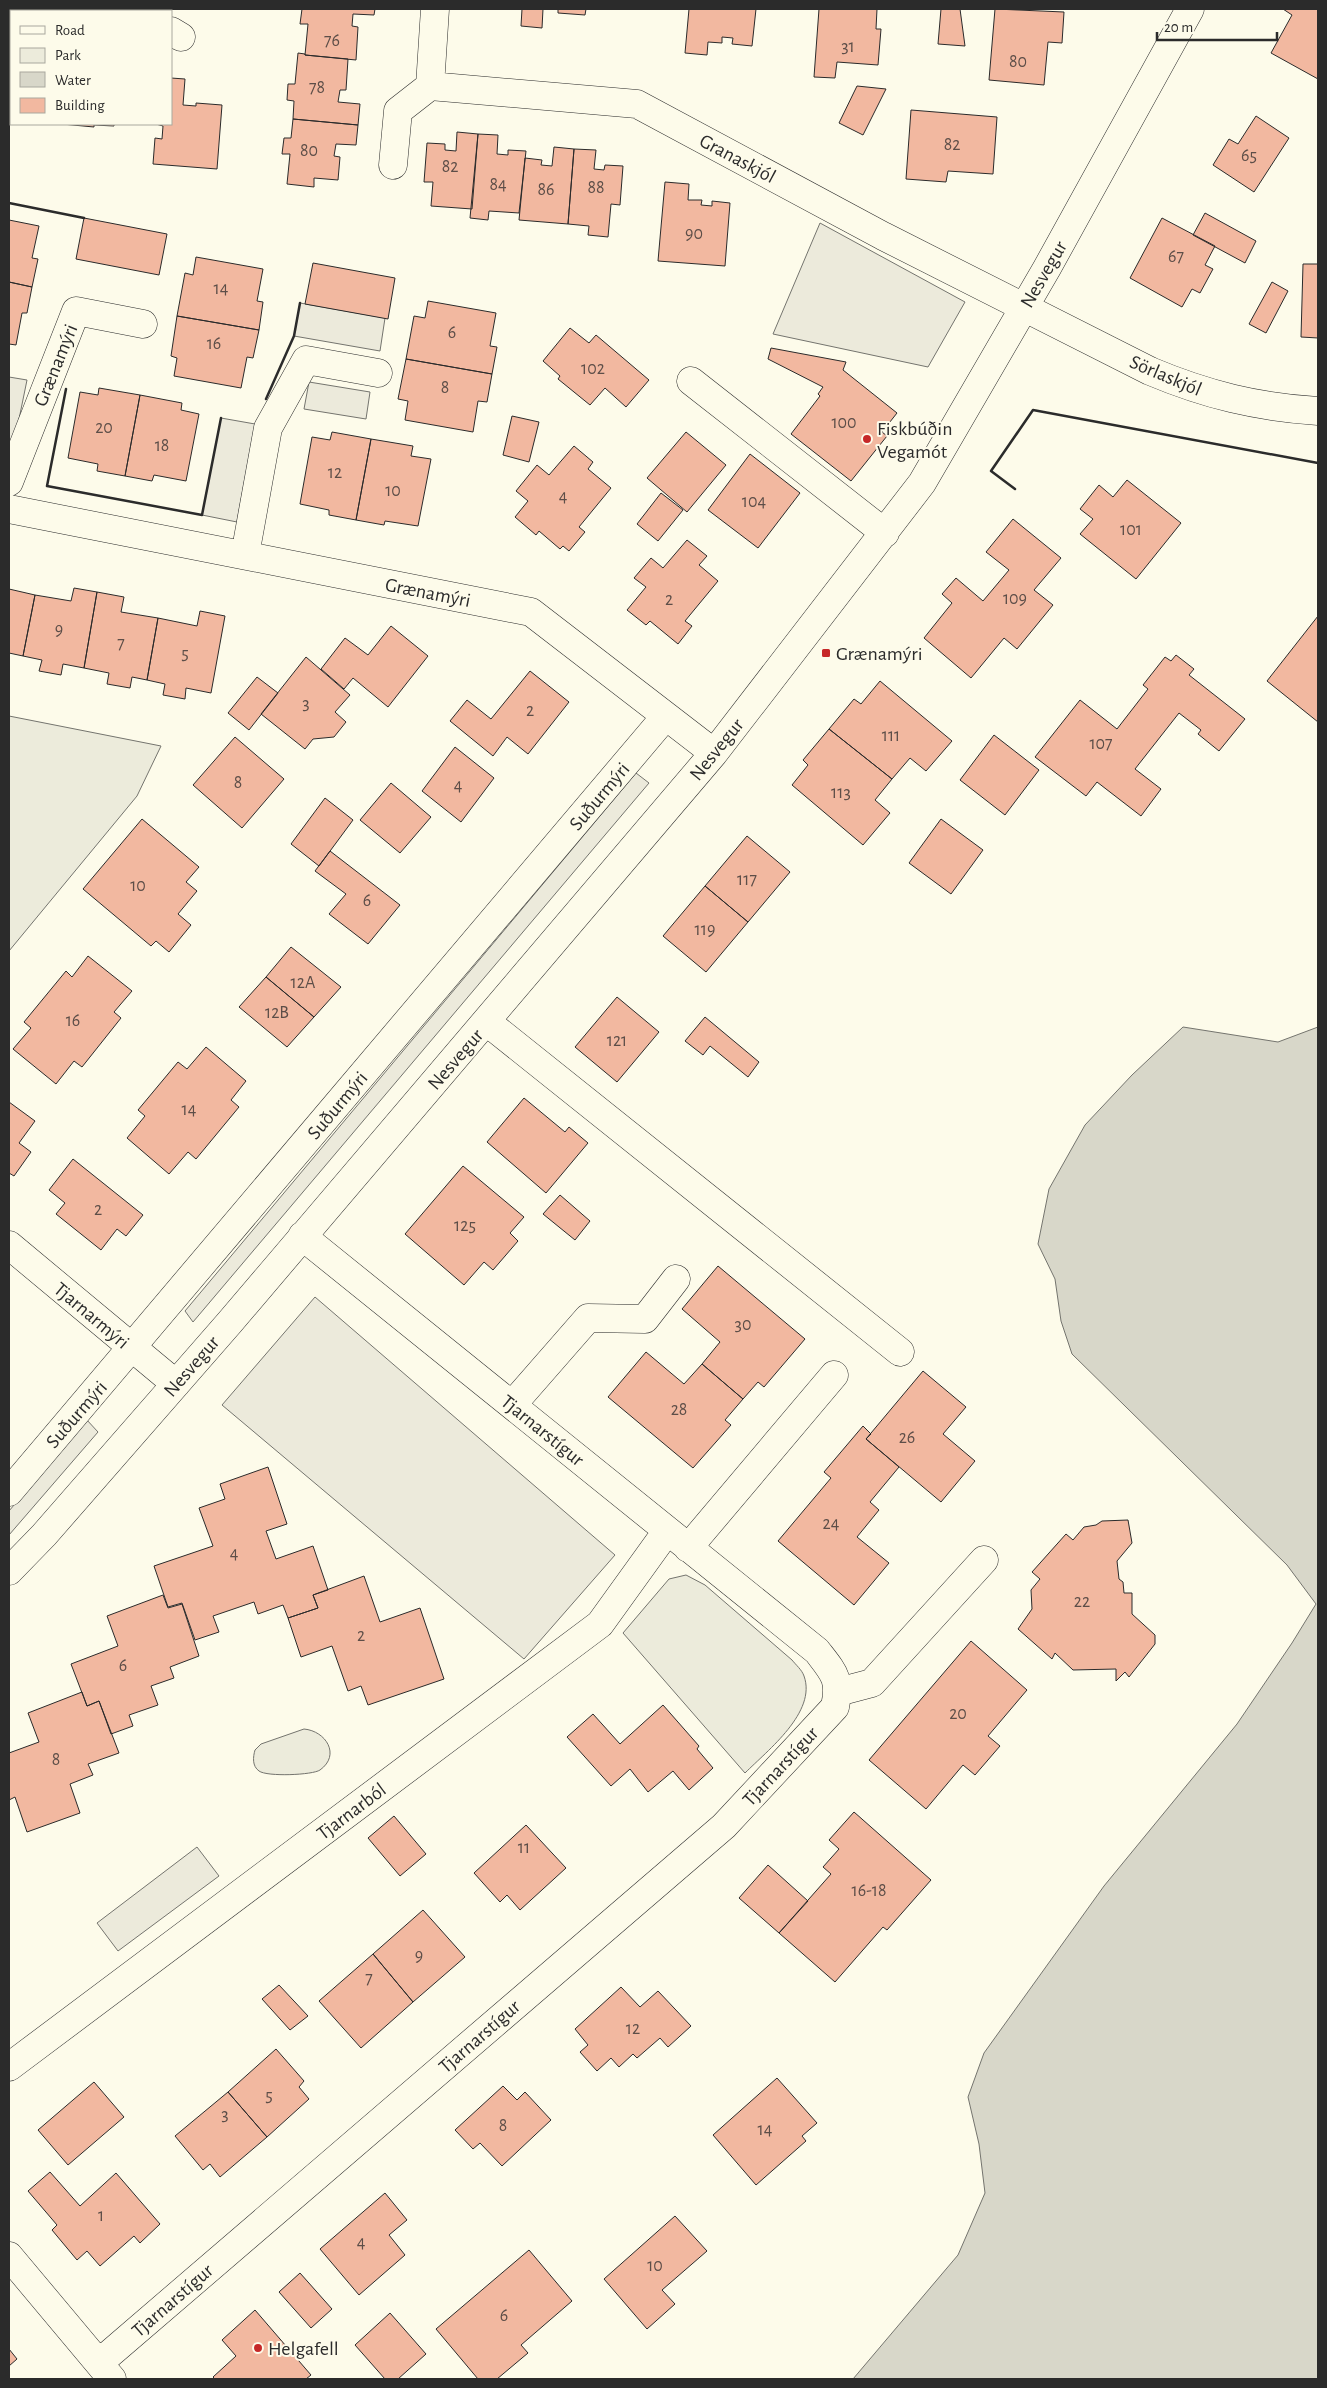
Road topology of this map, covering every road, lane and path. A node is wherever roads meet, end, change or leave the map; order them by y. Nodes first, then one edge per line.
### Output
1 (435, 9) edge
2 (1190, 9) edge
3 (430, 86) junction
4 (393, 165) dead end
5 (1024, 307) junction
6 (143, 324) dead end
7 (378, 373) dead end
8 (691, 380) dead end
9 (1318, 410) edge
10 (9, 482) edge
11 (9, 509) edge
12 (885, 532) junction
13 (245, 555) junction
14 (665, 717) junction
15 (714, 754) junction
16 (487, 1022) junction
17 (302, 1236) junction
18 (9, 1245) edge
19 (676, 1279) dead end
20 (132, 1348) junction
21 (900, 1352) dead end
22 (834, 1375) dead end
23 (176, 1384) junction
24 (512, 1405) junction
25 (9, 1492) edge
26 (667, 1531) junction
27 (688, 1548) junction
28 (984, 1560) dead end
29 (9, 1571) edge
30 (838, 1692) junction
31 (9, 2067) edge
32 (9, 2256) edge
33 (106, 2371) edge

1 - 3 street
2 - 5 street, Nesvegur
3 - 4 street
3 - 5 street, Granaskjól
5 - 9 street, Sörlaskjól
5 - 12 street, Nesvegur
6 - 10 street, Grænamýri
7 - 13 street
8 - 12 street
11 - 13 street, Grænamýri
12 - 15 street, Nesvegur
13 - 14 street, Grænamýri
14 - 15 street, Grænamýri
14 - 20 street, Suðurmýri
15 - 16 street, Nesvegur
16 - 17 street, Nesvegur
16 - 21 street
17 - 23 street, Nesvegur
17 - 24 street, Tjarnarstígur
18 - 20 street, Tjarnarmýri
19 - 24 street
20 - 23 street, Tjarnarmýri
20 - 25 street, Suðurmýri
22 - 27 street
23 - 29 street, Nesvegur
24 - 26 street, Tjarnarstígur
26 - 27 street, Tjarnarstígur
26 - 31 street, Tjarnarból
27 - 30 street, Tjarnarstígur
28 - 30 street
30 - 33 street, Tjarnarstígur
32 - 33 street

